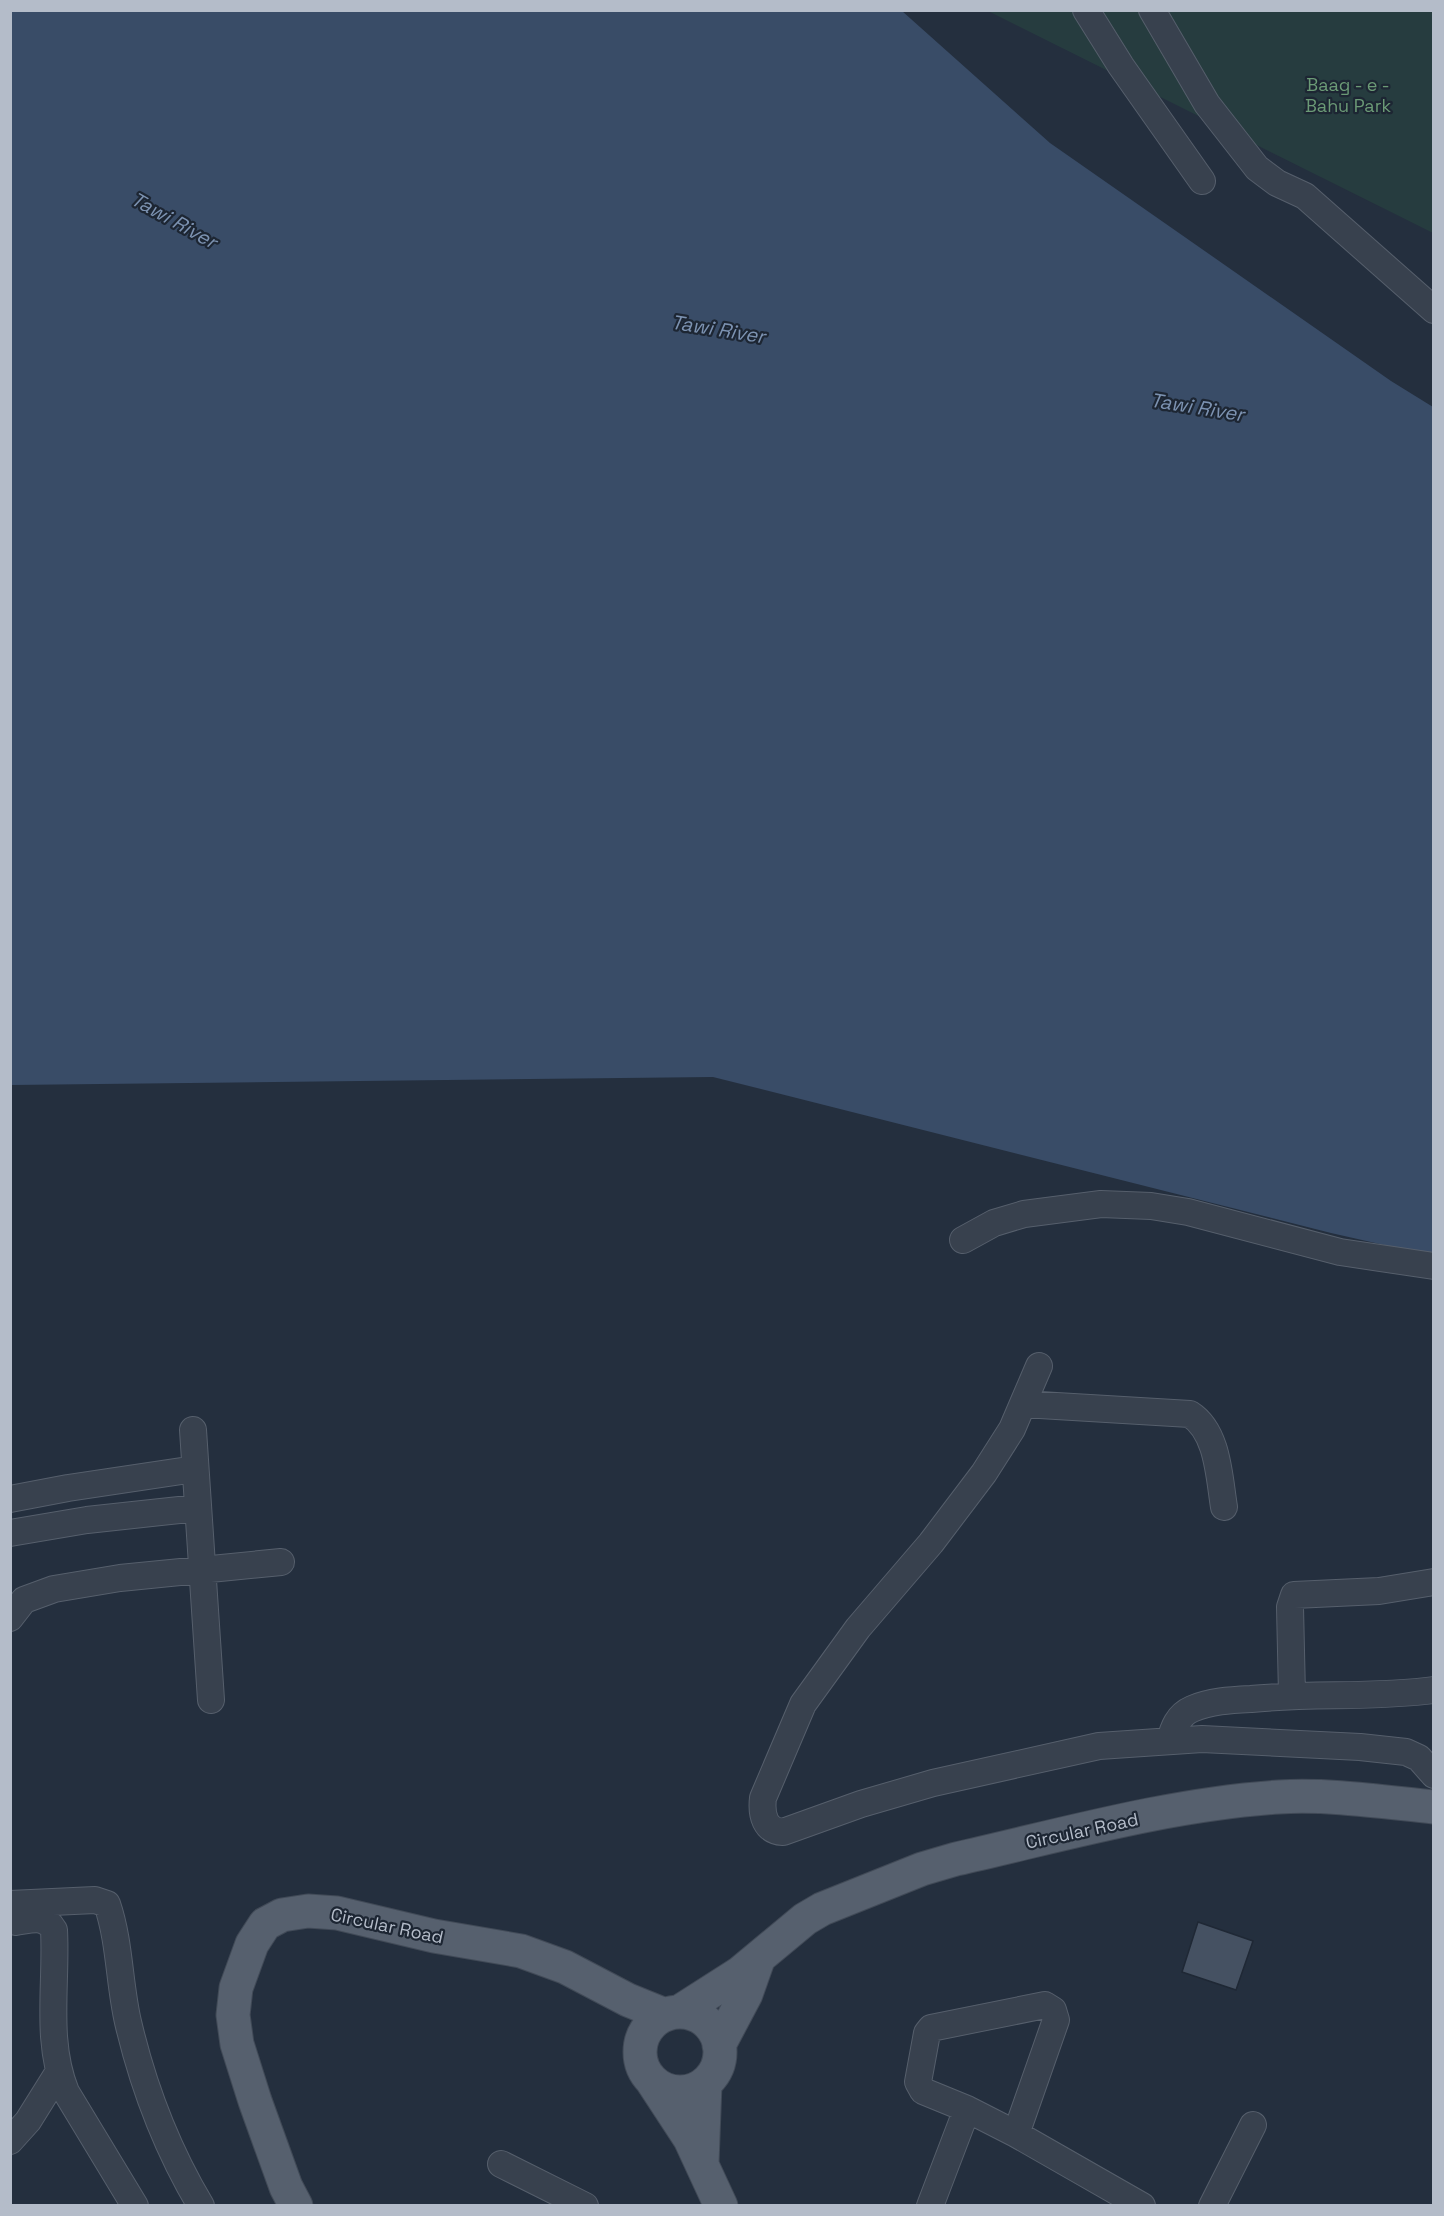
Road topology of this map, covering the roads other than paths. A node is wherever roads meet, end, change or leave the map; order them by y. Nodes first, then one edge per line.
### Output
1 (1086, 10) edge
2 (1152, 10) edge
3 (1202, 181) dead end
4 (1434, 310) edge
5 (963, 1240) dead end
6 (1434, 1266) edge
7 (1039, 1366) dead end
8 (1023, 1404) junction
9 (193, 1430) dead end
10 (195, 1469) junction
11 (10, 1499) edge
12 (1224, 1507) dead end
13 (198, 1508) junction
14 (10, 1533) edge
15 (281, 1562) dead end
16 (201, 1570) junction
17 (1432, 1583) edge
18 (13, 1607) edge
19 (1434, 1690) edge
20 (1292, 1695) junction
21 (211, 1700) dead end
22 (1170, 1741) junction
23 (1434, 1775) edge
24 (1434, 1807) edge
25 (13, 1909) edge
26 (758, 1960) junction
27 (588, 1981) junction
28 (672, 2013) junction
29 (719, 2045) junction
30 (646, 2069) junction
31 (58, 2073) junction
32 (705, 2084) junction
33 (967, 2109) junction
34 (1253, 2126) dead end
35 (1016, 2134) junction
36 (10, 2141) edge
37 (702, 2163) junction
38 (501, 2164) dead end
39 (135, 2205) edge
40 (201, 2205) edge
41 (296, 2205) edge
42 (585, 2205) edge
43 (721, 2205) edge
44 (930, 2205) edge
45 (1142, 2205) edge
46 (1212, 2205) edge

1 - 3 street
2 - 4 street
5 - 6 street
7 - 8 street
8 - 12 street
8 - 22 street
9 - 10 street
10 - 11 street
10 - 13 street
13 - 14 street
13 - 16 street
15 - 16 street
16 - 18 street
16 - 21 street
17 - 20 street
19 - 20 street
20 - 22 street
22 - 23 street
24 - 26 main road, Circular Road
25 - 31 street
25 - 40 street
26 - 28 main road, Circular Road
26 - 29 main road
27 - 28 main road, Circular Road
27 - 30 main road
27 - 41 main road, Circular Road
28 - 29 main road
28 - 30 main road
29 - 32 main road
30 - 32 main road
30 - 37 main road
31 - 36 street
31 - 39 street
32 - 37 main road
33 - 35 street
33 - 35 street
33 - 44 street
34 - 46 street
35 - 45 street
37 - 43 main road
38 - 42 street

